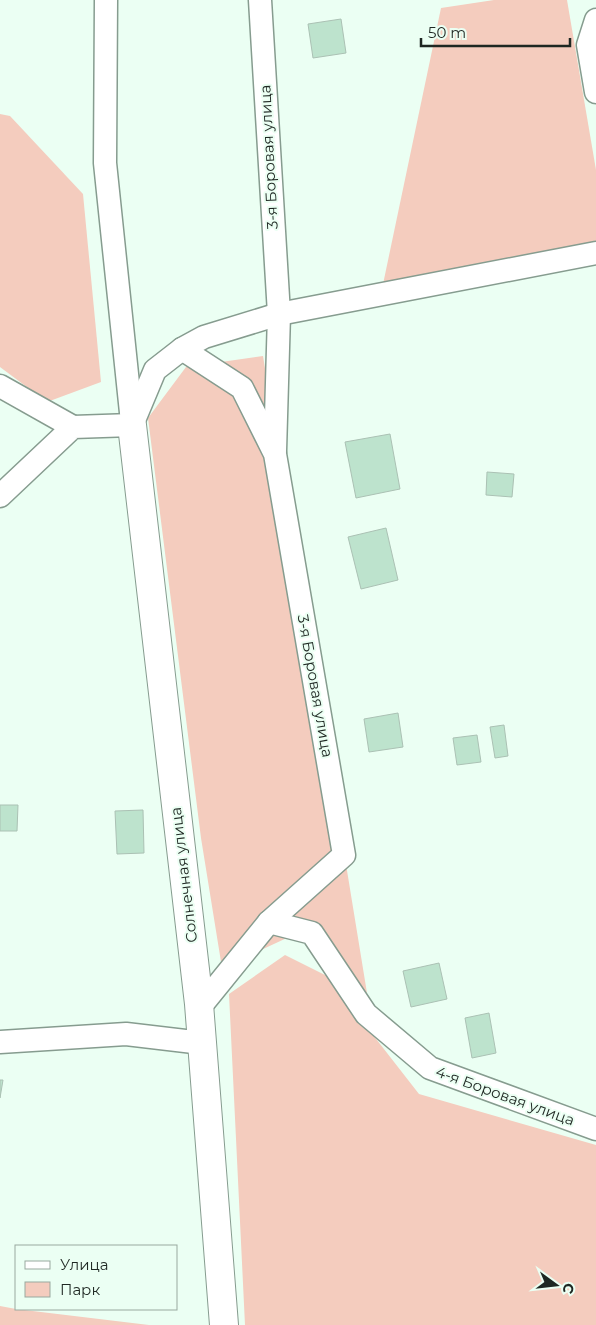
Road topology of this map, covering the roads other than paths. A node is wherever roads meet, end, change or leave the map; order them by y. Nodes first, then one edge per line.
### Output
1 (106, 0) edge
2 (260, 0) edge
3 (596, 20) edge
4 (596, 92) edge
5 (596, 253) edge
6 (279, 314) junction
7 (182, 349) junction
8 (0, 386) edge
9 (132, 425) junction
10 (73, 427) junction
11 (275, 454) junction
12 (0, 496) edge
13 (269, 922) junction
14 (200, 1007) junction
15 (0, 1042) edge
16 (202, 1043) junction
17 (596, 1129) edge
18 (224, 1325) edge

1 - 9 street
2 - 6 street, 3-я Боровая улица
3 - 4 street
5 - 6 street
6 - 7 street
6 - 11 street, 3-я Боровая улица
7 - 9 street
7 - 11 street, 3-я Боровая улица
8 - 10 street
9 - 10 street
9 - 14 street, Солнечная улица
10 - 12 street
11 - 13 street, 3-я Боровая улица
13 - 14 street, 3-я Боровая улица
13 - 17 street, 4-я Боровая улица
14 - 16 street, Солнечная улица
15 - 16 street
16 - 18 street, Солнечная улица

